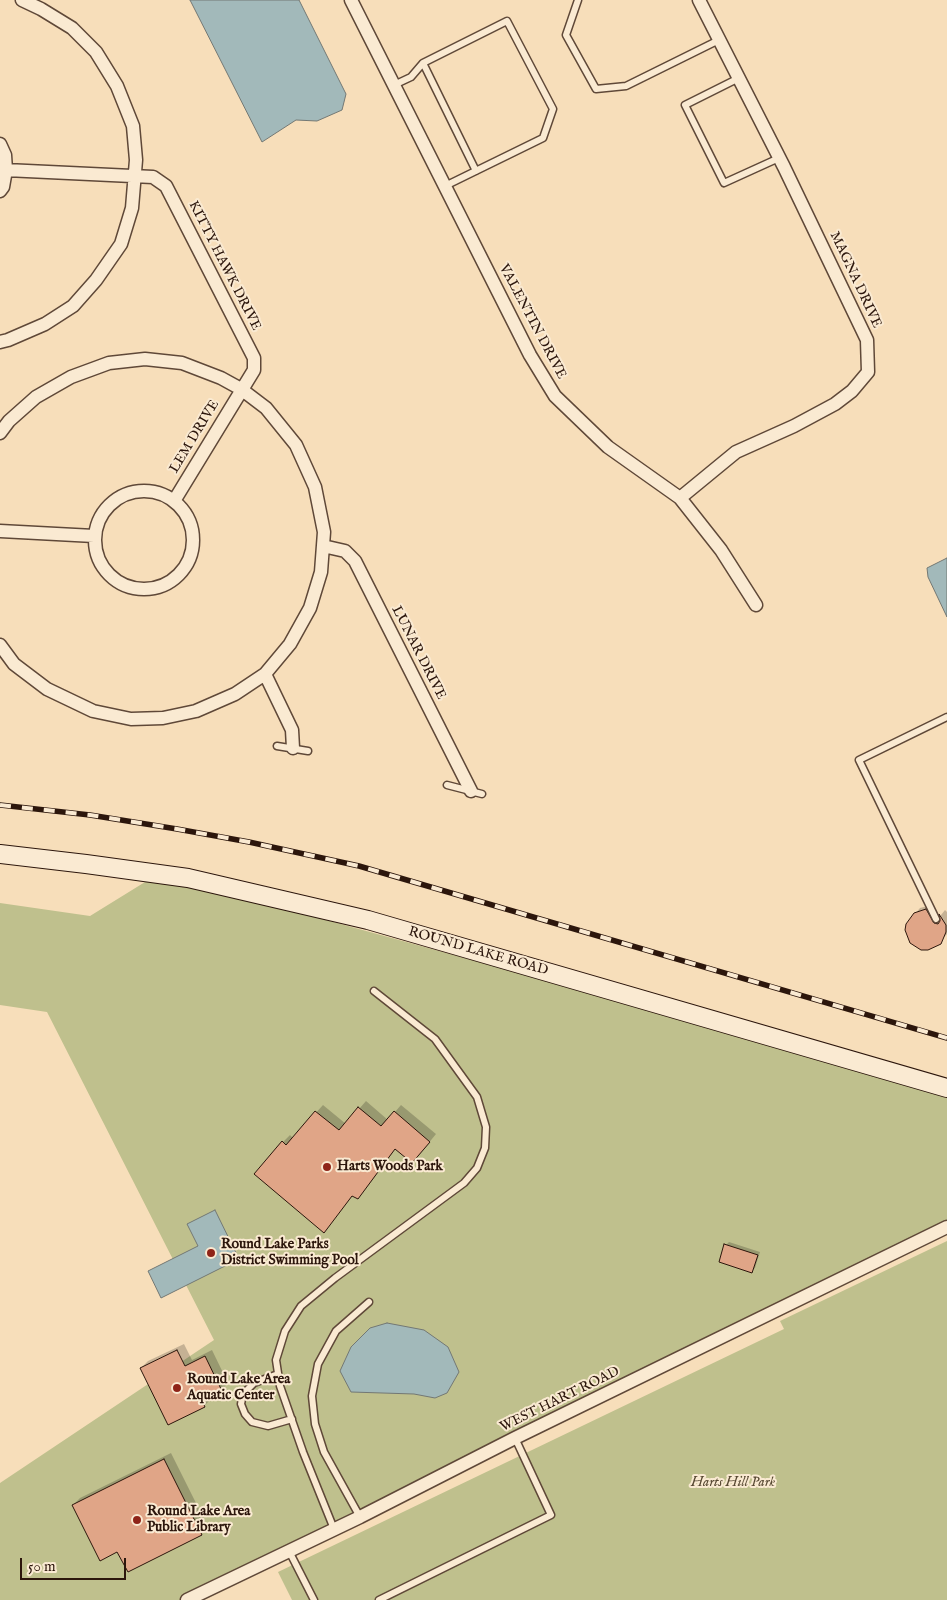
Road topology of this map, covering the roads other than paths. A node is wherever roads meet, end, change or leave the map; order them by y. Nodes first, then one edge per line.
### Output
1 (22, 0) edge
2 (350, 0) edge
3 (578, 0) edge
4 (699, 0) edge
5 (719, 40) junction
6 (423, 64) junction
7 (738, 78) junction
8 (394, 85) junction
9 (0, 144) edge
10 (779, 158) junction
11 (6, 170) junction
12 (476, 171) junction
13 (135, 176) junction
14 (445, 186) junction
15 (0, 191) edge
16 (0, 342) edge
17 (241, 390) junction
18 (0, 433) edge
19 (680, 498) junction
20 (174, 501) junction
21 (0, 531) edge
22 (94, 536) junction
23 (323, 546) junction
24 (756, 605) dead end
25 (0, 645) edge
26 (265, 674) junction
27 (947, 717) edge
28 (277, 746) dead end
29 (293, 748) junction
30 (308, 751) dead end
31 (447, 785) dead end
32 (477, 793) joint
33 (0, 854) edge
34 (936, 918) dead end
35 (374, 991) dead end
36 (947, 1088) edge
37 (947, 1227) edge
38 (369, 1302) dead end
39 (278, 1374) junction
40 (292, 1419) junction
41 (515, 1438) junction
42 (360, 1517) junction
43 (334, 1530) junction
44 (289, 1551) junction
45 (187, 1600) edge
46 (314, 1600) edge
47 (379, 1600) edge

1 - 13 street
2 - 8 street, VALENTIN DRIVE
3 - 5 lane
4 - 5 street, MAGNA DRIVE
5 - 7 street, MAGNA DRIVE
6 - 8 lane
6 - 12 lane
6 - 12 lane
7 - 10 street, MAGNA DRIVE
7 - 10 lane
8 - 14 street, VALENTIN DRIVE
9 - 11 street
10 - 19 street, MAGNA DRIVE
11 - 13 street, KITTY HAWK DRIVE
11 - 15 street
12 - 14 lane
13 - 16 street
13 - 17 street, KITTY HAWK DRIVE
14 - 19 street, VALENTIN DRIVE
17 - 18 street
17 - 20 street, LEM DRIVE
17 - 23 street
19 - 24 street, VALENTIN DRIVE
20 - 22 street
20 - 22 street
21 - 22 street
23 - 26 street
23 - 32 street, LUNAR DRIVE
25 - 26 street
26 - 29 street
27 - 34 lane
28 - 29 lane
29 - 30 lane
31 - 32 lane
33 - 36 main road, ROUND LAKE ROAD
35 - 39 lane
37 - 41 street, WEST HART ROAD
38 - 42 lane
39 - 40 lane
39 - 40 lane
40 - 43 lane
41 - 42 street, WEST HART ROAD
41 - 47 lane
42 - 43 street, WEST HART ROAD
43 - 44 street, WEST HART ROAD
44 - 45 street, WEST HART ROAD
44 - 46 lane

